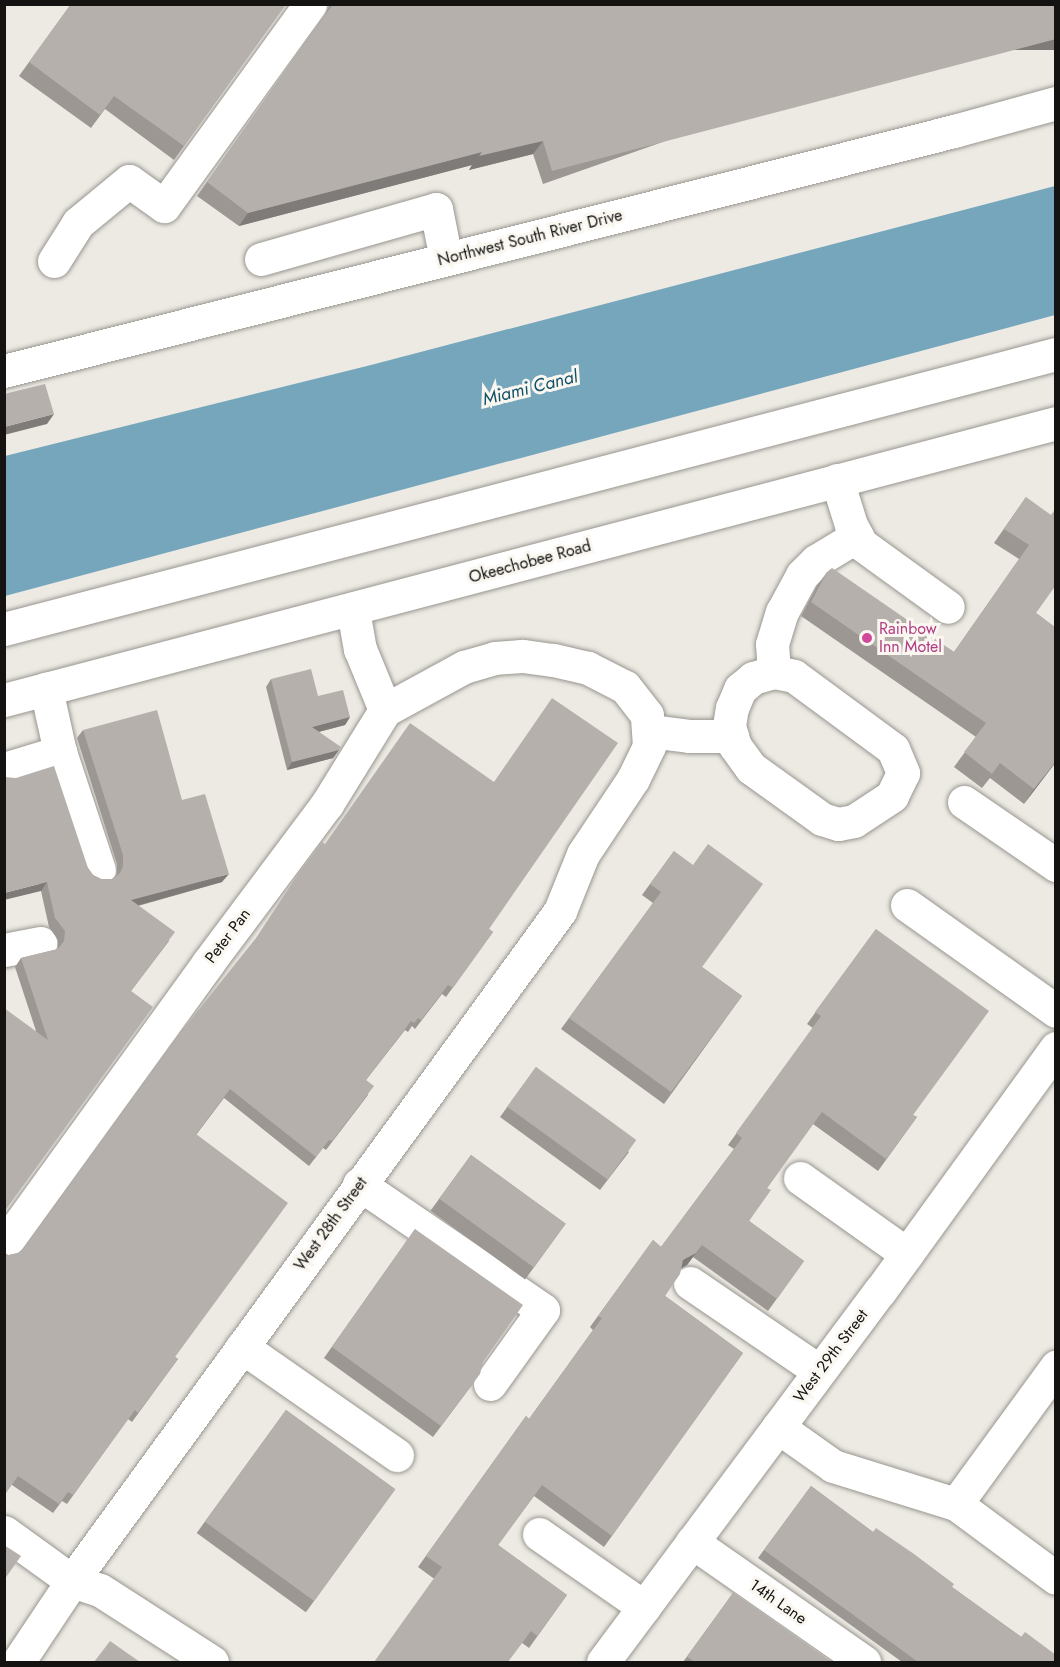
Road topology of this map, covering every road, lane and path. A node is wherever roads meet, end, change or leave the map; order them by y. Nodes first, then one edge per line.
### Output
1 (310, 4) edge
2 (1056, 103) edge
3 (261, 259) dead end
4 (446, 259) junction
5 (54, 261) dead end
6 (1056, 354) edge
7 (4, 370) edge
8 (1056, 423) edge
9 (837, 480) junction
10 (857, 536) junction
11 (948, 608) dead end
12 (353, 610) junction
13 (4, 628) edge
14 (774, 672) junction
15 (46, 689) junction
16 (4, 700) edge
17 (385, 711) junction
18 (650, 731) junction
19 (732, 736) junction
20 (60, 752) junction
21 (4, 769) edge
22 (964, 802) dead end
23 (1056, 864) edge
24 (99, 870) dead end
25 (907, 905) dead end
26 (40, 944) dead end
27 (4, 950) edge
28 (1056, 1011) edge
29 (1051, 1067) edge
30 (800, 1178) dead end
31 (359, 1184) junction
32 (4, 1245) edge
33 (907, 1254) junction
34 (690, 1283) dead end
35 (242, 1347) junction
36 (1056, 1367) edge
37 (819, 1371) junction
38 (490, 1384) dead end
39 (778, 1427) junction
40 (397, 1455) dead end
41 (956, 1504) junction
42 (4, 1532) edge
43 (539, 1534) dead end
44 (692, 1542) junction
45 (1056, 1578) edge
46 (72, 1581) junction
47 (644, 1607) junction
48 (18, 1662) edge
49 (212, 1662) edge
50 (603, 1662) edge
51 (864, 1662) edge

1 - 5 main road
2 - 4 main road, Northwest South River Drive
3 - 4 main road
4 - 7 main road, Northwest South River Drive
6 - 13 main road
8 - 9 main road, Okeechobee Road
9 - 10 main road
9 - 12 main road, Okeechobee Road
10 - 11 main road
10 - 14 main road
12 - 15 main road, Okeechobee Road
12 - 17 main road
14 - 19 main road
14 - 19 main road
15 - 16 main road, Okeechobee Road
15 - 20 main road
17 - 18 main road
17 - 32 main road, Peter Pan
18 - 19 main road
18 - 31 main road, West 28th Street
20 - 21 main road
20 - 24 main road
22 - 23 main road
25 - 28 main road
26 - 27 main road
29 - 33 main road, West 29th Street
30 - 33 main road
31 - 35 main road, West 28th Street
31 - 38 main road
33 - 37 main road, West 29th Street
34 - 37 main road
35 - 40 main road
35 - 46 main road, West 28th Street
36 - 41 main road
37 - 39 main road, West 29th Street
39 - 41 main road
39 - 44 main road, West 29th Street
41 - 45 main road
42 - 46 main road
43 - 47 main road
44 - 47 main road, West 29th Street
44 - 51 main road, 14th Lane
46 - 48 main road, West 28th Street
46 - 49 main road
47 - 50 main road, West 29th Street

